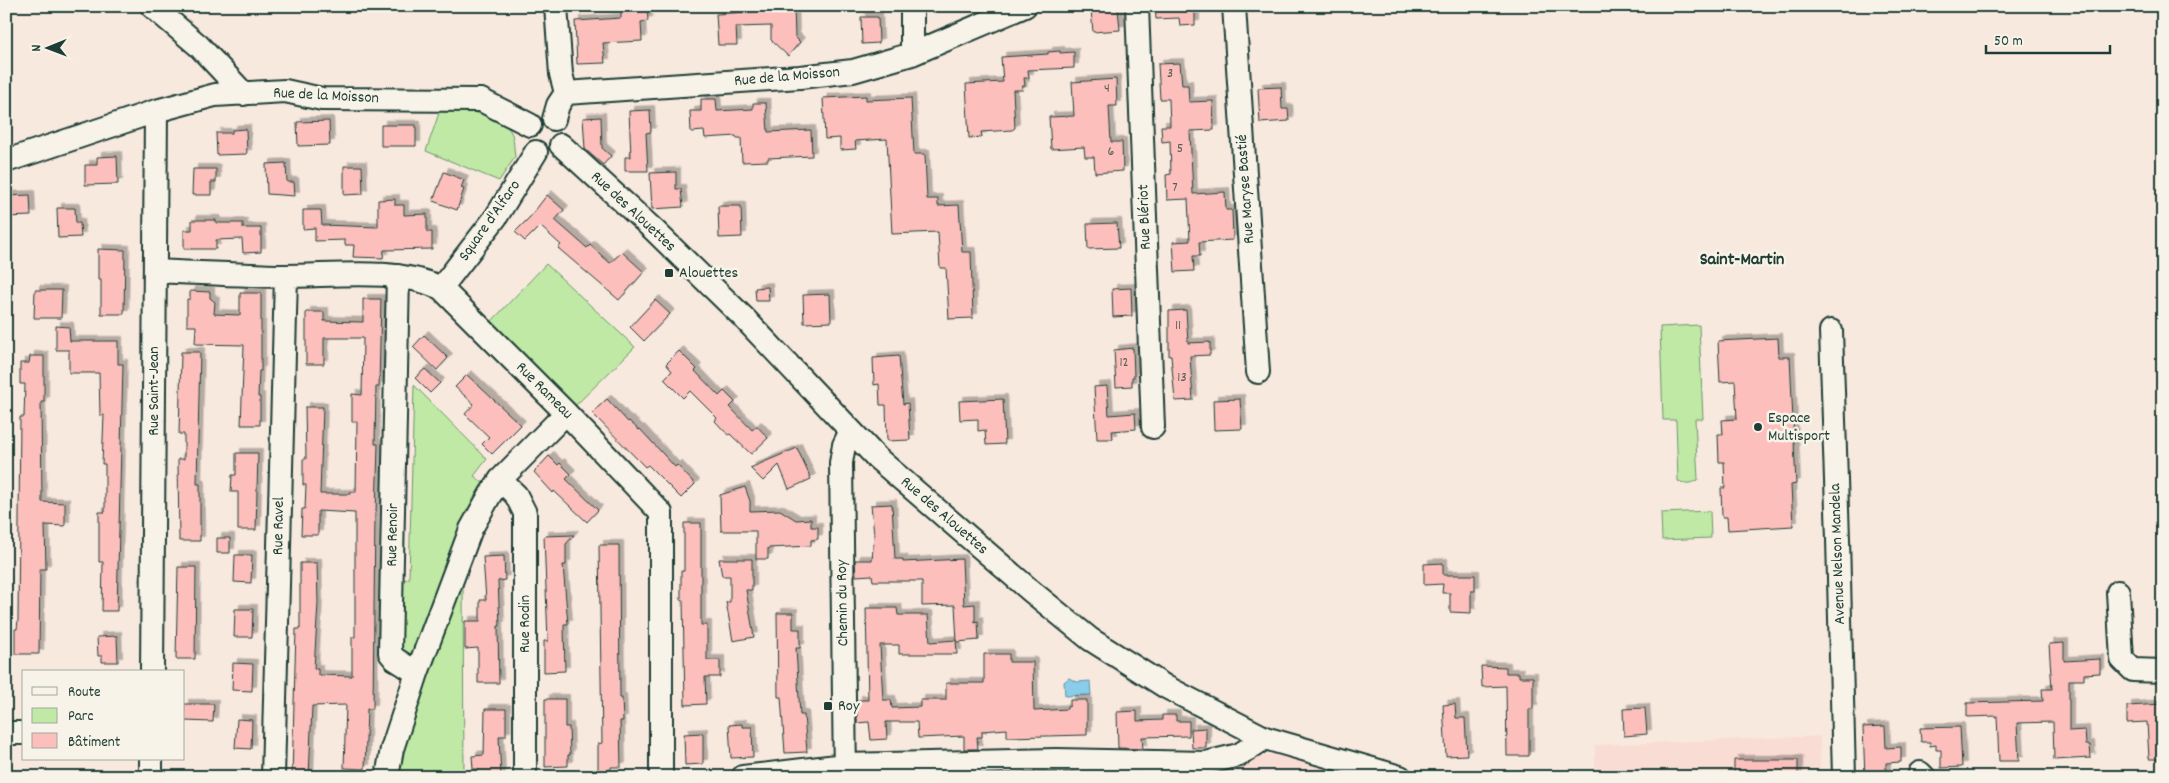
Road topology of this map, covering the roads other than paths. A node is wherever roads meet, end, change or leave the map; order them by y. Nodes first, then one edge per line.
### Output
1 (152, 6) edge
2 (556, 6) edge
3 (912, 6) edge
4 (1025, 6) edge
5 (1138, 6) edge
6 (1234, 6) edge
7 (912, 54) junction
8 (566, 93) junction
9 (244, 94) junction
10 (156, 111) junction
11 (554, 119) junction
12 (530, 125) junction
13 (561, 145) junction
14 (536, 152) junction
15 (6, 161) edge
16 (155, 271) junction
17 (286, 276) junction
18 (398, 276) junction
19 (441, 288) junction
20 (1831, 331) dead end
21 (1258, 372) dead end
22 (566, 413) junction
23 (1153, 427) dead end
24 (851, 431) junction
25 (500, 480) junction
26 (2118, 592) dead end
27 (152, 670) edge
28 (2163, 671) edge
29 (417, 673) junction
30 (6, 733) edge
31 (22, 733) edge
32 (1265, 738) junction
33 (151, 760) edge
34 (1056, 769) edge
35 (845, 771) edge
36 (151, 777) edge
37 (273, 777) edge
38 (387, 777) edge
39 (525, 777) edge
40 (661, 777) edge
41 (742, 777) edge
42 (1400, 777) edge
43 (1844, 777) edge

1 - 9 street
2 - 8 street
3 - 7 street
4 - 7 street, Rue de la Moisson
5 - 23 street, Rue Blériot
6 - 21 street, Rue Maryse Bastié
7 - 8 street, Rue de la Moisson
8 - 11 street
9 - 10 street, Rue de la Moisson
9 - 12 street, Rue de la Moisson
10 - 15 street, Rue de la Moisson
10 - 16 street, Rue Saint-Jean
11 - 12 street
11 - 13 street
12 - 14 street
13 - 14 street
13 - 24 street, Rue des Alouettes
14 - 19 street, Square d'Alfaro
16 - 17 street, Rue Rameau
16 - 27 street, Rue Saint-Jean
17 - 18 street, Rue Rameau
17 - 37 street, Rue Ravel
18 - 19 street, Rue Rameau
18 - 29 street, Rue Renoir
19 - 22 street, Rue Rameau
20 - 43 street, Avenue Nelson Mandela
22 - 25 street
22 - 40 street, Rue Rameau
24 - 32 street, Rue des Alouettes
24 - 35 street, Chemin du Roy
25 - 29 street
25 - 39 street, Rue Rodin
26 - 28 street
29 - 38 street
30 - 31 street
32 - 34 street
32 - 42 street, Rue des Alouettes
33 - 36 street
34 - 35 street
35 - 41 street

